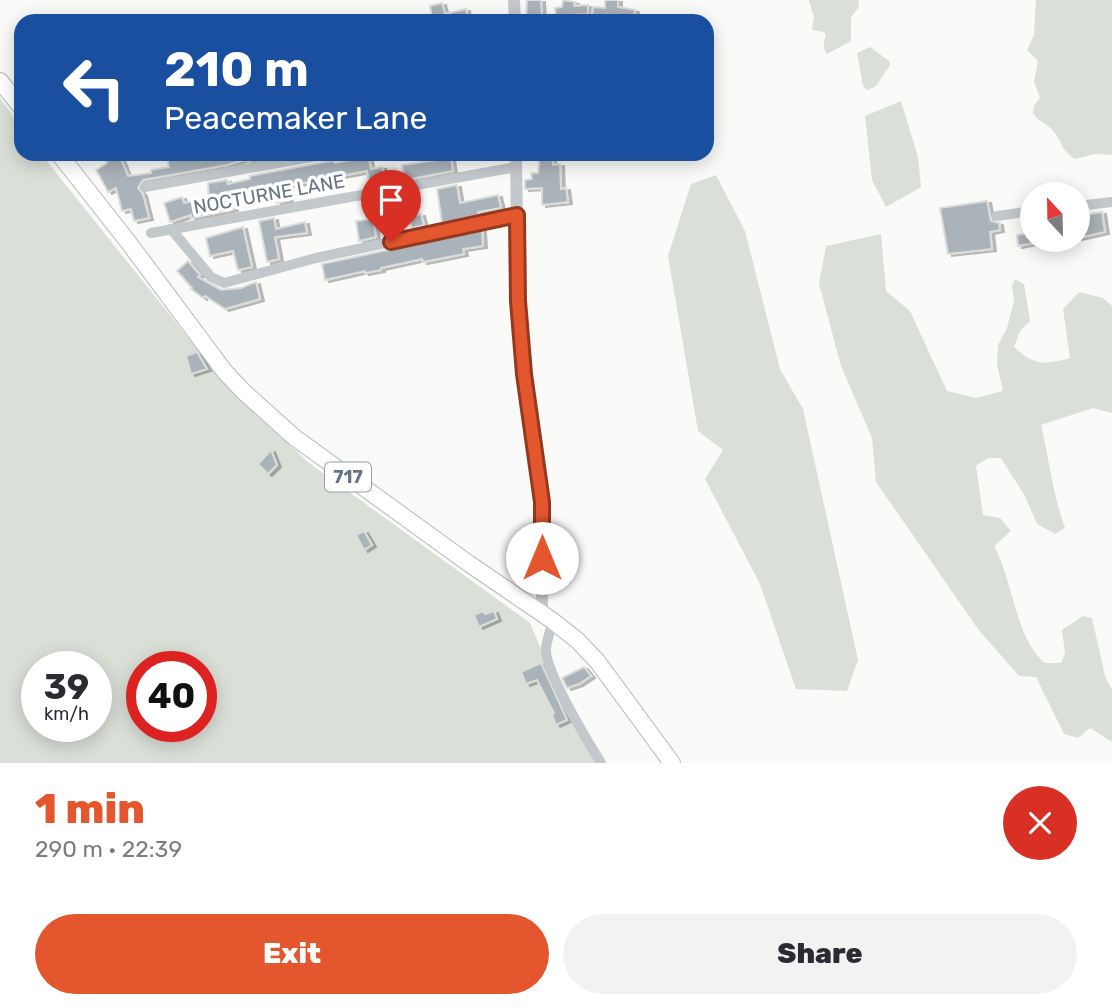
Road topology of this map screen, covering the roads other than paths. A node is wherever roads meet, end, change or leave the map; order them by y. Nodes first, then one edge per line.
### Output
1 (0, 81) edge
2 (14, 98) edge
3 (64, 161) edge
4 (289, 161) edge
5 (516, 161) edge
6 (145, 187) dead end
7 (1112, 202) edge
8 (1090, 205) edge
9 (1020, 213) edge
10 (517, 215) junction
11 (997, 216) dead end
12 (171, 229) junction
13 (151, 233) dead end
14 (548, 617) junction
15 (601, 763) edge
16 (672, 763) edge

1 - 2 highway
3 - 14 highway, 717
4 - 6 street
5 - 10 street
5 - 12 street, NOCTURNE LANE
7 - 8 street
9 - 11 street
10 - 12 street
10 - 14 street
12 - 13 street, NOCTURNE LANE
14 - 15 street
14 - 16 highway, 717

